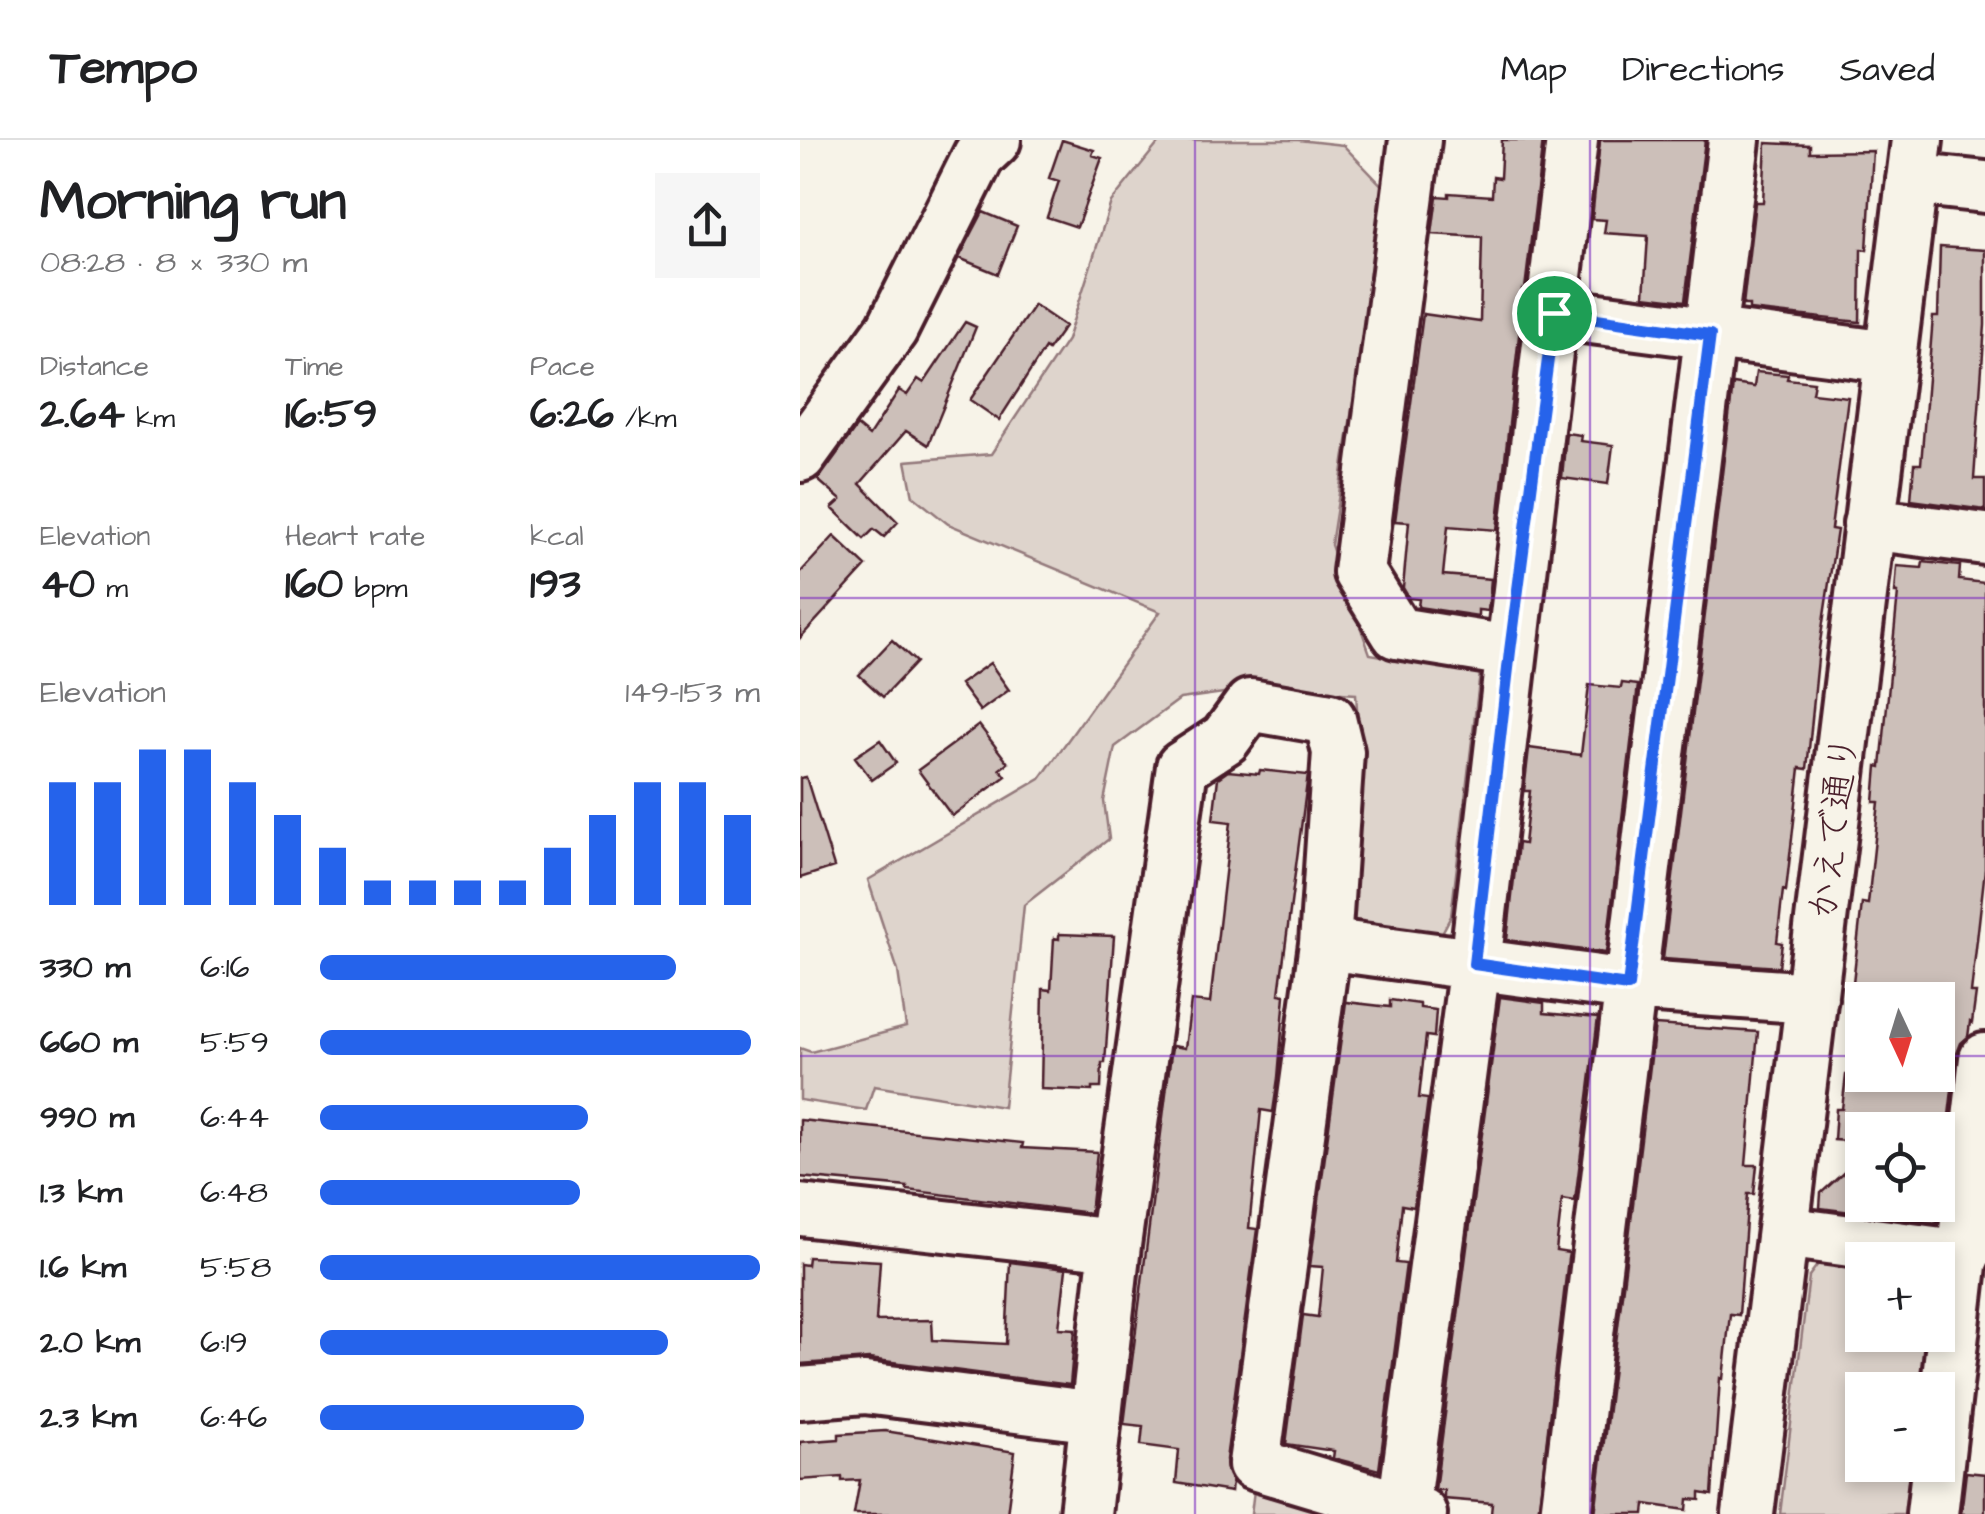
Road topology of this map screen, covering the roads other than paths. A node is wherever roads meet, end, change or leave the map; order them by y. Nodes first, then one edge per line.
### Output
1 (994, 140) edge
2 (1415, 140) edge
3 (1572, 140) edge
4 (1734, 140) edge
5 (1914, 159) edge
6 (1985, 188) edge
7 (1554, 313) junction
8 (1710, 335) junction
9 (1890, 357) junction
10 (800, 456) edge
11 (1870, 524) junction
12 (1985, 539) edge
13 (1510, 651) junction
14 (1325, 944) junction
15 (1474, 964) junction
16 (1628, 986) junction
17 (1812, 998) junction
18 (1985, 1059) edge
19 (800, 1210) edge
20 (1783, 1232) junction
21 (1115, 1245) junction
22 (1964, 1256) junction
23 (800, 1394) edge
24 (1096, 1416) junction
25 (1412, 1511) edge
26 (1085, 1514) edge
27 (1566, 1514) edge
28 (1748, 1514) edge
29 (1932, 1514) edge

1 - 10 street
2 - 13 street
3 - 7 street
4 - 8 street
5 - 6 street
5 - 9 street, かえで通り
7 - 8 street
7 - 13 street
8 - 9 street
8 - 16 street
9 - 11 street, かえで通り
11 - 12 street
11 - 17 street, かえで通り
13 - 15 street
14 - 15 street
14 - 21 street
14 - 25 street
15 - 16 street
15 - 25 street
16 - 17 street
16 - 27 street
17 - 20 street, かえで通り
18 - 22 street
19 - 21 street
20 - 22 street
20 - 28 street, かえで通り
21 - 24 street
22 - 29 street
23 - 24 street
24 - 26 street

